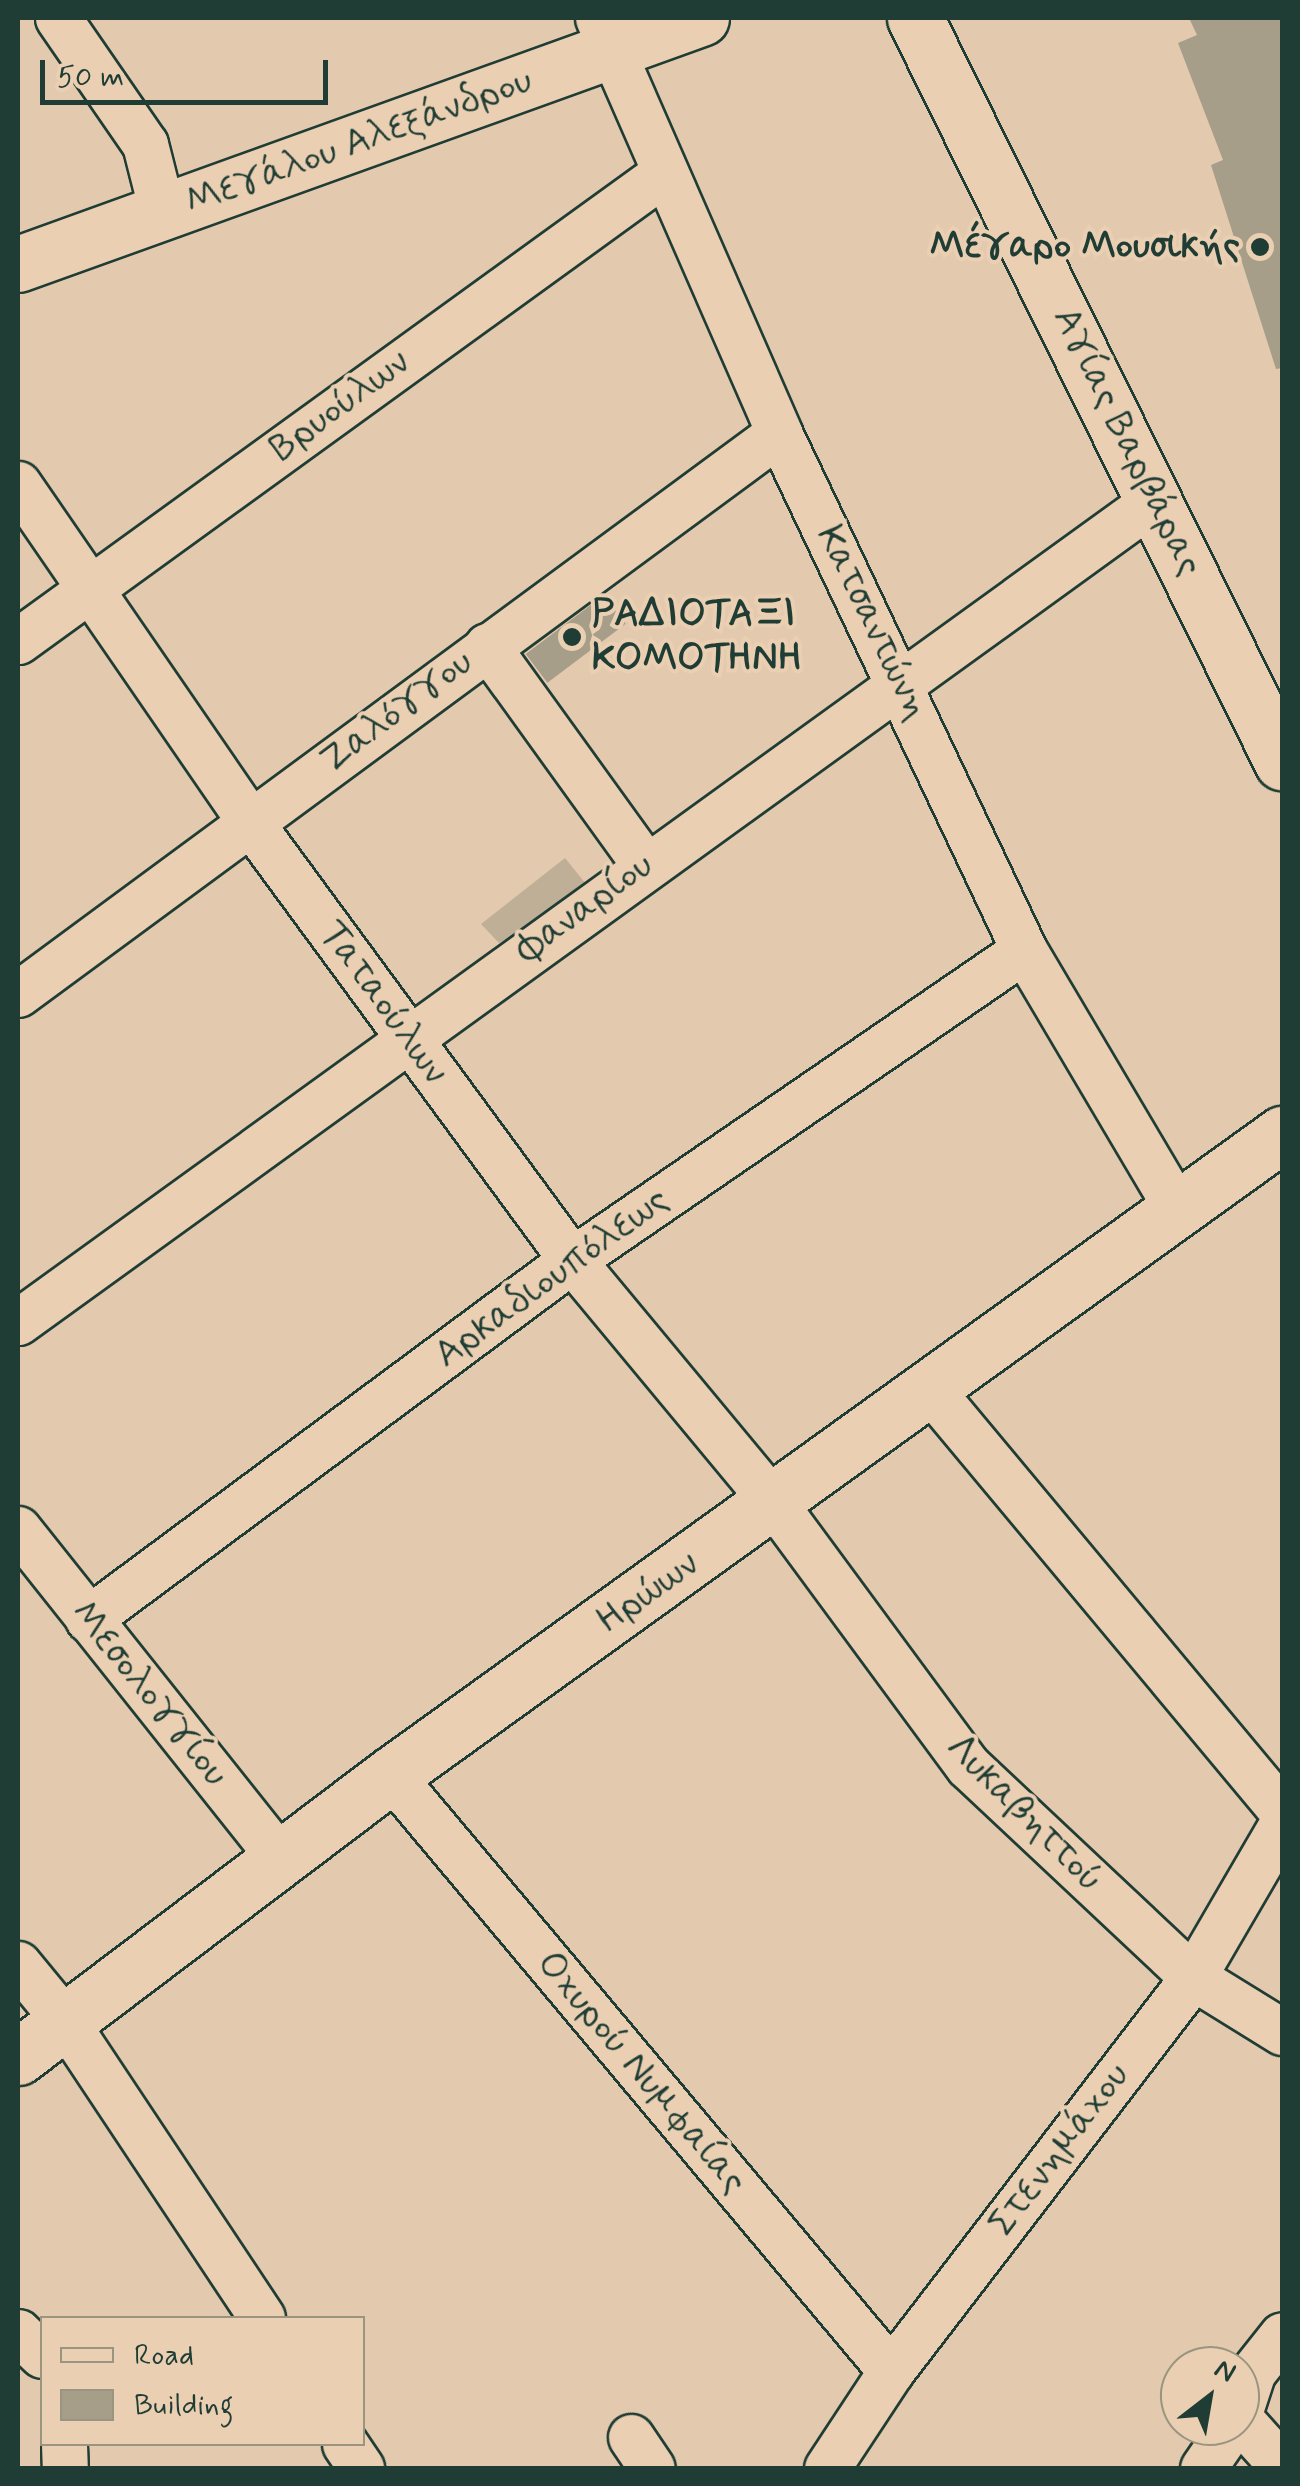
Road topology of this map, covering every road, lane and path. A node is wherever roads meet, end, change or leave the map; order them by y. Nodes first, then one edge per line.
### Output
1 (58, 18) edge
2 (700, 18) edge
3 (914, 18) edge
4 (605, 33) edge
5 (664, 173) junction
6 (162, 214) junction
7 (18, 264) edge
8 (779, 433) junction
9 (18, 484) edge
10 (1156, 499) junction
11 (89, 586) junction
12 (18, 641) edge
13 (486, 646) junction
14 (902, 680) junction
15 (1282, 762) edge
16 (250, 822) junction
17 (644, 865) junction
18 (1024, 950) junction
19 (18, 994) edge
20 (408, 1036) junction
21 (1282, 1134) edge
22 (1179, 1212) junction
23 (572, 1260) junction
24 (18, 1322) edge
25 (930, 1389) junction
26 (774, 1503) junction
27 (18, 1529) edge
28 (88, 1619) junction
29 (391, 1776) junction
30 (1282, 1811) edge
31 (1282, 1824) edge
32 (280, 1858) junction
33 (18, 1964) edge
34 (1192, 1977) junction
35 (64, 2021) junction
36 (1282, 2032) edge
37 (18, 2057) edge
38 (261, 2316) edge
39 (18, 2332) edge
40 (1282, 2335) edge
41 (40, 2353) edge
42 (1260, 2363) edge
43 (891, 2371) junction
44 (1260, 2441) edge
45 (346, 2446) edge
46 (1218, 2446) edge
47 (1282, 2466) edge
48 (362, 2468) edge
49 (827, 2468) edge
50 (1203, 2468) edge

1 - 6 street
2 - 4 main road, Μεγάλου Αλεξάνδρου
3 - 10 main road, Αγίας Βαρβάρας
4 - 5 street, Κατσαντώνη
4 - 6 main road, Μεγάλου Αλεξάνδρου
5 - 8 street, Κατσαντώνη
5 - 11 street, Βρυούλων
6 - 7 main road, Μεγάλου Αλεξάνδρου
8 - 13 street, Ζαλόγγου
8 - 14 street, Κατσαντώνη
9 - 11 street, Ταταούλων
10 - 14 street, Φαναρίου
10 - 15 main road, Αγίας Βαρβάρας
11 - 12 street, Βρυούλων
11 - 16 street, Ταταούλων
13 - 16 street, Ζαλόγγου
13 - 17 street
14 - 17 street, Φαναρίου
14 - 18 street, Κατσαντώνη
16 - 19 street, Ζαλόγγου
16 - 20 street, Ταταούλων
17 - 20 street, Φαναρίου
18 - 22 street, Κατσαντώνη
18 - 23 street, Αρκαδιουπόλεως
20 - 23 street, Ταταούλων
20 - 24 street, Φαναρίου
21 - 22 main road, Ηρώων
22 - 25 main road, Ηρώων
23 - 26 street, Ταταούλων
23 - 28 street, Αρκαδιουπόλεως
25 - 26 main road, Ηρώων
25 - 30 street
26 - 29 main road, Ηρώων
26 - 34 street, Λυκαβηττού
27 - 28 street, Μεσολογγίου
28 - 32 street, Μεσολογγίου
29 - 32 main road, Ηρώων
29 - 43 street, Οχυρού Νυμφαίας
31 - 34 street, Στενημάχου
32 - 35 main road, Ηρώων
33 - 35 street
34 - 36 street, Λυκαβηττού
34 - 43 street, Στενημάχου
35 - 37 main road, Ηρώων
35 - 38 street
39 - 41 street
40 - 42 street
43 - 49 street, Στενημάχου
44 - 47 street
45 - 48 street
46 - 50 street

